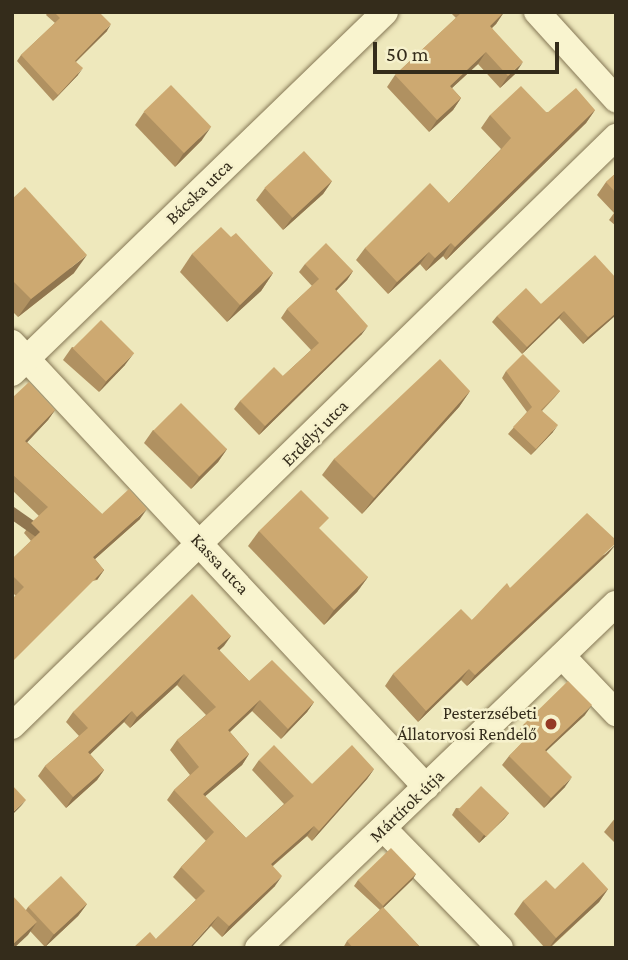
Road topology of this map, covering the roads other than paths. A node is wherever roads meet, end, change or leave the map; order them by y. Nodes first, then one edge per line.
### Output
1 (385, 12) edge
2 (537, 12) edge
3 (616, 99) edge
4 (616, 137) edge
5 (17, 358) edge
6 (203, 544) junction
7 (616, 604) edge
8 (562, 656) junction
9 (616, 713) edge
10 (12, 726) edge
11 (426, 787) junction
12 (384, 829) junction
13 (258, 948) edge
14 (500, 948) edge

1 - 5 street, Bácska utca
2 - 3 street
4 - 6 street, Erdélyi utca
5 - 6 street, Kassa utca
6 - 10 street, Erdélyi utca
6 - 11 street, Kassa utca
7 - 8 street, Mártírok útja
8 - 9 street
8 - 11 street, Mártírok útja
11 - 12 street, Mártírok útja
12 - 13 street, Mártírok útja
12 - 14 street

